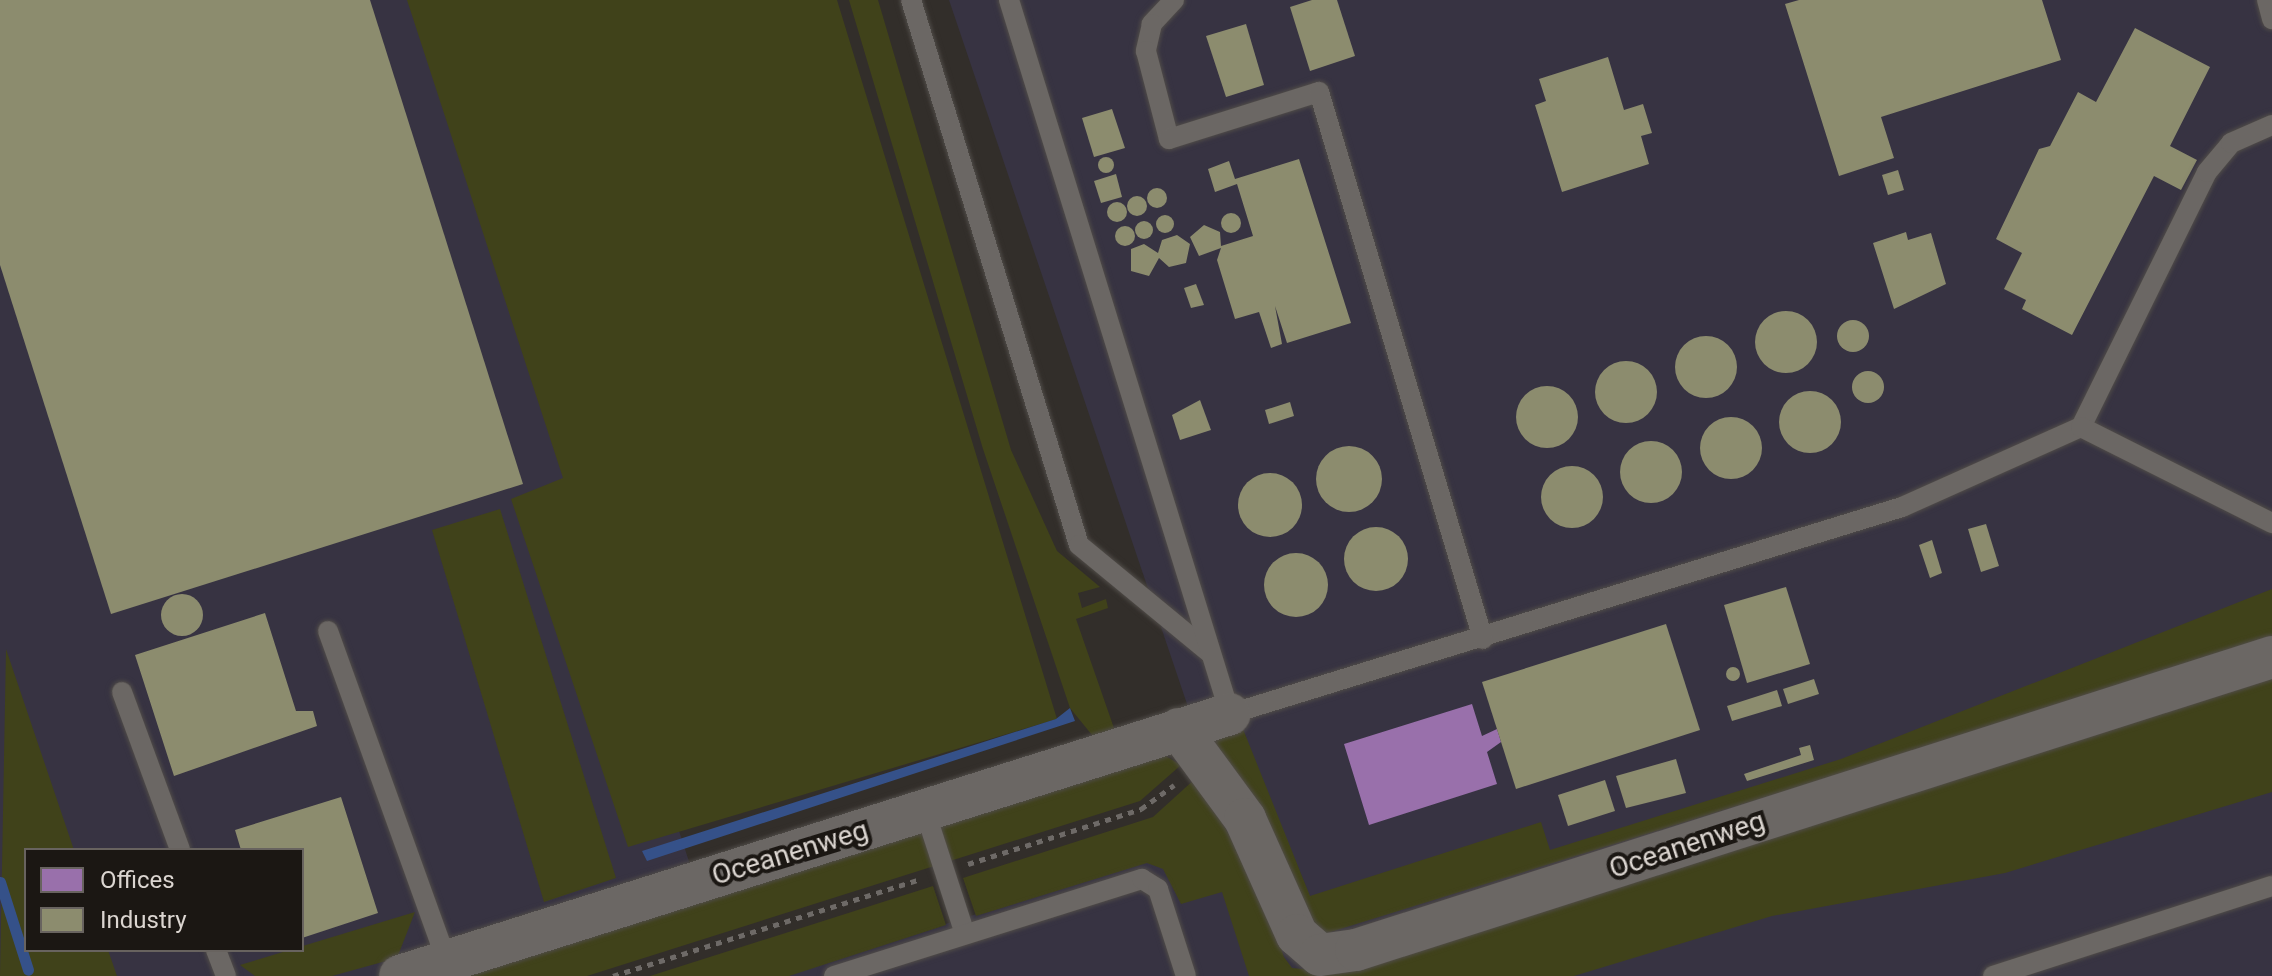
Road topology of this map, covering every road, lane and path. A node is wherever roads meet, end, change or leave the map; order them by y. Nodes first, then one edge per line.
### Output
1 (911, 0) edge
2 (1009, 0) edge
3 (1174, 0) edge
4 (2267, 0) edge
5 (2272, 19) edge
6 (2272, 125) edge
7 (2081, 427) junction
8 (2272, 523) edge
9 (328, 631) dead end
10 (1483, 639) junction
11 (1211, 654) junction
12 (2272, 657) edge
13 (122, 692) dead end
14 (1230, 714) junction
15 (1190, 745) junction
16 (925, 811) junction
17 (179, 848) edge
18 (941, 872) junction
19 (2272, 886) edge
20 (965, 934) junction
21 (217, 952) edge
22 (447, 961) junction
23 (226, 976) edge
24 (400, 976) edge
25 (613, 976) edge
26 (834, 976) edge
27 (1186, 976) edge
28 (1993, 976) edge

1 - 11 lane
2 - 11 lane
3 - 10 lane
4 - 5 lane
6 - 7 lane
7 - 8 lane
7 - 10 lane
9 - 22 lane
10 - 14 lane
11 - 14 lane
12 - 15 street, Oceanenweg
13 - 17 lane
14 - 15 street, Oceanenweg
15 - 16 street, Oceanenweg
15 - 18 path
16 - 18 lane
16 - 22 street, Oceanenweg
18 - 20 lane
18 - 25 path
19 - 28 lane
20 - 26 lane
20 - 27 lane
21 - 23 lane
22 - 24 street, Oceanenweg

